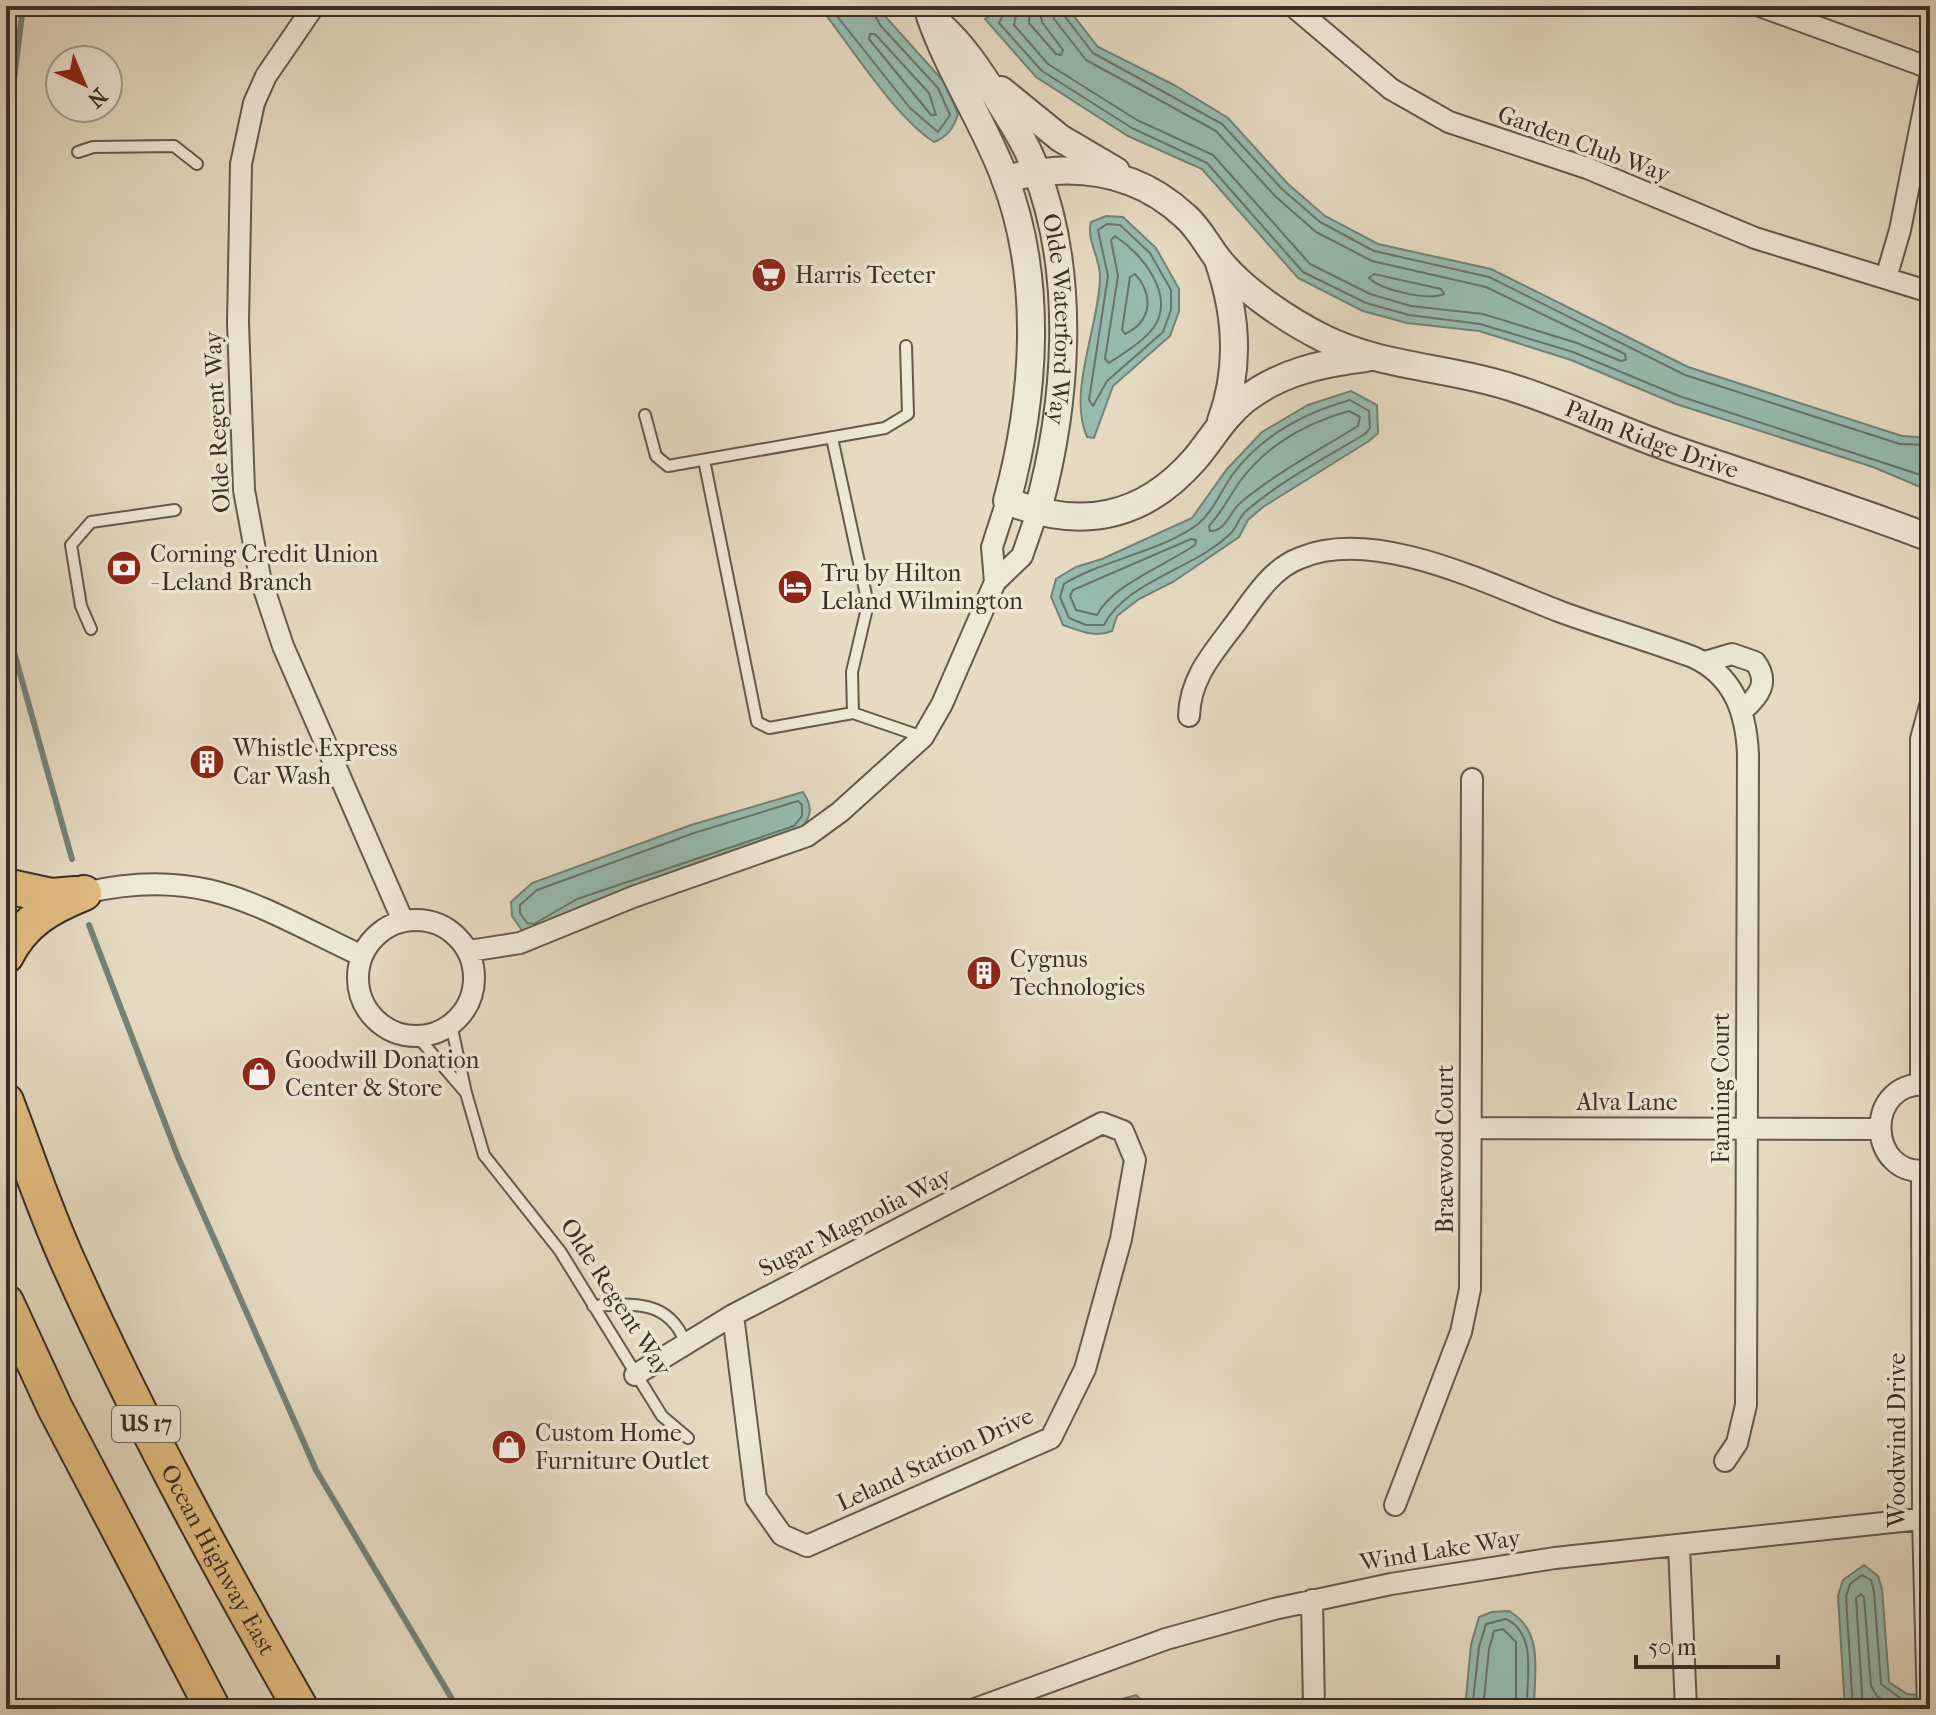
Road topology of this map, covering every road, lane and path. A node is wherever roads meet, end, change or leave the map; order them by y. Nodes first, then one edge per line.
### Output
1 (314, 6) edge
2 (1293, 6) edge
3 (1760, 6) edge
4 (926, 11) edge
5 (977, 67) junction
6 (1930, 68) edge
7 (1930, 79) edge
8 (78, 152) dead end
9 (197, 164) dead end
10 (1037, 171) junction
11 (1126, 177) junction
12 (1005, 179) junction
13 (1218, 259) junction
14 (1886, 278) junction
15 (1930, 292) edge
16 (906, 346) dead end
17 (1369, 358) junction
18 (645, 415) dead end
19 (1220, 424) junction
20 (832, 438) junction
21 (704, 460) junction
22 (1007, 501) junction
23 (175, 510) dead end
24 (1037, 513) junction
25 (1930, 538) edge
26 (995, 582) junction
27 (91, 629) dead end
28 (1705, 662) junction
29 (1930, 706) edge
30 (1743, 710) junction
31 (853, 713) junction
32 (1189, 716) dead end
33 (923, 737) junction
34 (1472, 779) dead end
35 (6, 886) edge
36 (84, 893) junction
37 (403, 921) junction
38 (469, 951) junction
39 (6, 956) edge
40 (362, 956) junction
41 (451, 1024) junction
42 (417, 1036) junction
43 (1925, 1084) edge
44 (466, 1093) junction
45 (6, 1101) edge
46 (1102, 1123) joint
47 (1471, 1128) junction
48 (1748, 1129) junction
49 (1879, 1129) junction
50 (1926, 1170) edge
51 (6, 1302) edge
52 (593, 1306) junction
53 (733, 1315) junction
54 (685, 1342) junction
55 (635, 1375) junction
56 (688, 1438) dead end
57 (1725, 1461) dead end
58 (1395, 1505) dead end
59 (1926, 1519) edge
60 (1679, 1546) junction
61 (1312, 1600) junction
62 (1928, 1700) edge
63 (213, 1709) edge
64 (301, 1709) edge
65 (975, 1709) edge
66 (1314, 1709) edge
67 (1686, 1709) edge

1 - 37 street, Olde Regent Way
2 - 14 street, Garden Club Way
3 - 6 street
4 - 5 street, Olde Waterford Way
4 - 12 street, Olde Waterford Way
5 - 10 street, Olde Waterford Way
5 - 11 street
7 - 14 street
8 - 9 lane
10 - 11 street, Palm Ridge Drive
10 - 12 street, Palm Ridge Drive
10 - 24 street, Olde Waterford Way
11 - 13 street, Palm Ridge Drive
12 - 22 street, Olde Waterford Way
13 - 17 street, Palm Ridge Drive
13 - 19 street
14 - 15 street, Garden Club Way
16 - 20 lane
17 - 19 street, Palm Ridge Drive
17 - 25 street, Palm Ridge Drive
18 - 21 lane
19 - 24 street, Palm Ridge Drive
20 - 21 lane
20 - 31 lane
21 - 31 lane
22 - 24 street, Palm Ridge Drive
22 - 26 street, Olde Waterford Way
23 - 27 lane
24 - 26 street, Olde Waterford Way
26 - 33 street
28 - 30 street, Fanning Court
28 - 30 street, Fanning Court
28 - 32 street, Fanning Court
29 - 43 street
30 - 48 street, Fanning Court
31 - 33 lane
33 - 38 street
34 - 47 street, Braewood Court
35 - 36 highway
36 - 39 highway
36 - 40 street
37 - 38 street
37 - 40 street
38 - 41 street
40 - 42 street
41 - 42 street
41 - 44 lane, Olde Regent Way
42 - 44 lane, Olde Regent Way
43 - 49 street
44 - 52 lane, Olde Regent Way
45 - 64 highway, Ocean Highway East / US 17
46 - 53 street, Sugar Magnolia Way
46 - 53 street, Leland Station Drive
47 - 48 street, Alva Lane
47 - 58 street, Braewood Court
48 - 49 street, Alva Lane
48 - 57 street, Fanning Court
49 - 50 street
50 - 59 street, Woodwind Drive
51 - 63 highway, US 17
52 - 54 lane
52 - 55 lane, Olde Regent Way
53 - 54 street, Sugar Magnolia Way
54 - 55 street, Sugar Magnolia Way
55 - 56 lane, Olde Regent Way
59 - 60 street, Wind Lake Way
59 - 62 street, Woodwind Drive
60 - 61 street, Wind Lake Way
60 - 67 street
61 - 65 street, Wind Lake Way
61 - 66 street

